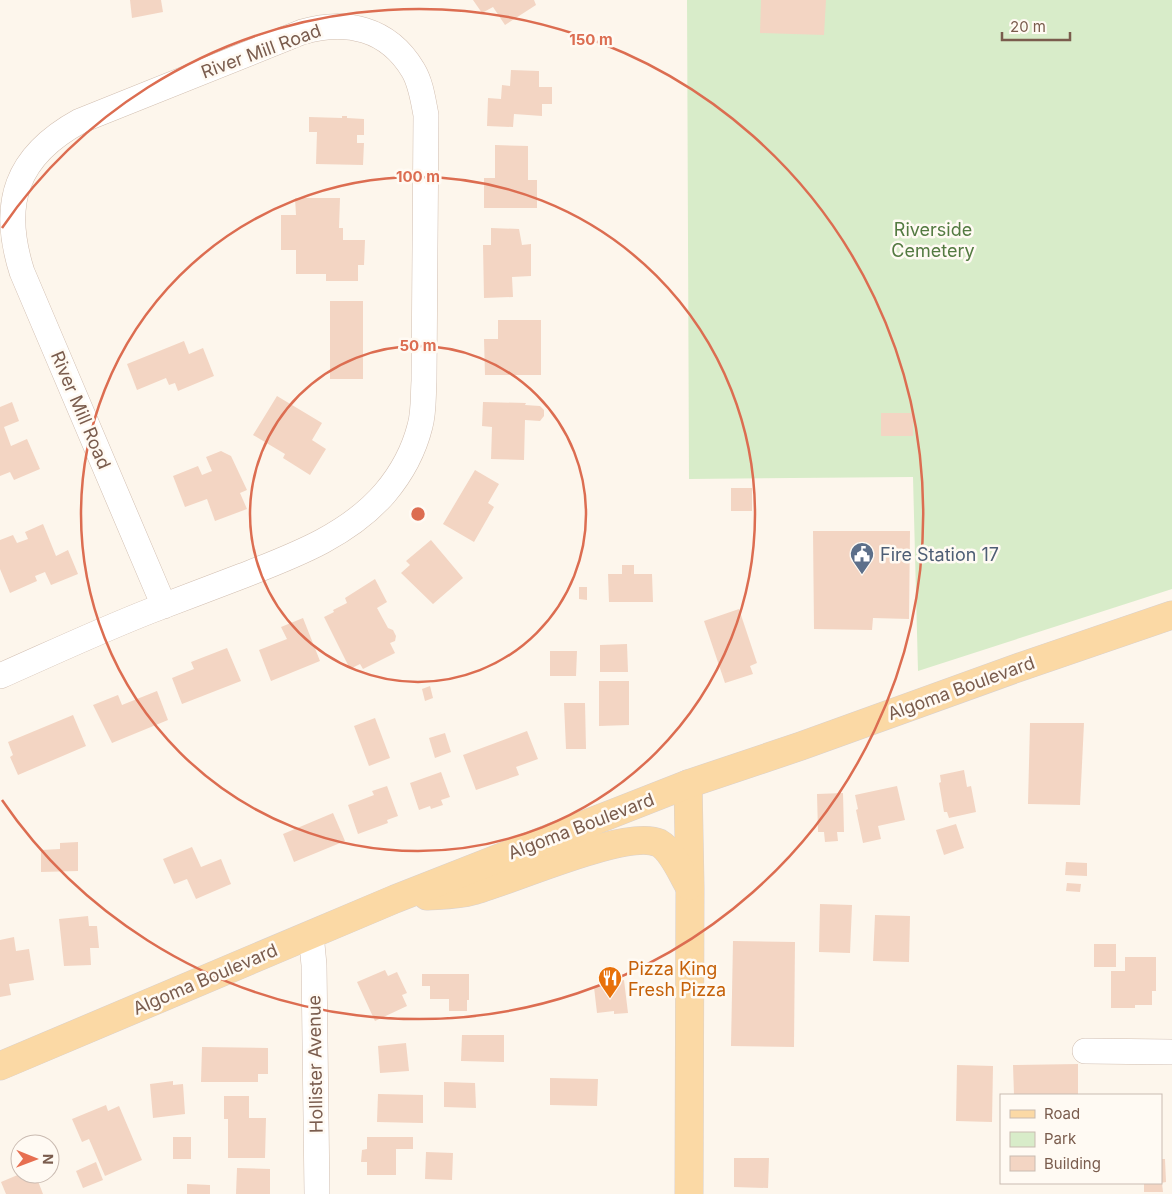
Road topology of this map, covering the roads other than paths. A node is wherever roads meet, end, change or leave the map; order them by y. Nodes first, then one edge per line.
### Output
1 (164, 606) junction
2 (1172, 616) edge
3 (0, 676) edge
4 (688, 784) junction
5 (690, 888) junction
6 (395, 899) junction
7 (311, 934) junction
8 (1085, 1051) dead end
9 (1172, 1052) edge
10 (0, 1066) edge
11 (317, 1194) edge
12 (689, 1194) edge

1 - 1 street, River Mill Road
1 - 3 street, River Mill Road
2 - 4 main road, Algoma Boulevard
4 - 5 main road
4 - 6 main road, Algoma Boulevard
5 - 6 main road
5 - 12 main road
6 - 7 main road, Algoma Boulevard
7 - 10 main road, Algoma Boulevard
7 - 11 street, Hollister Avenue
8 - 9 street

